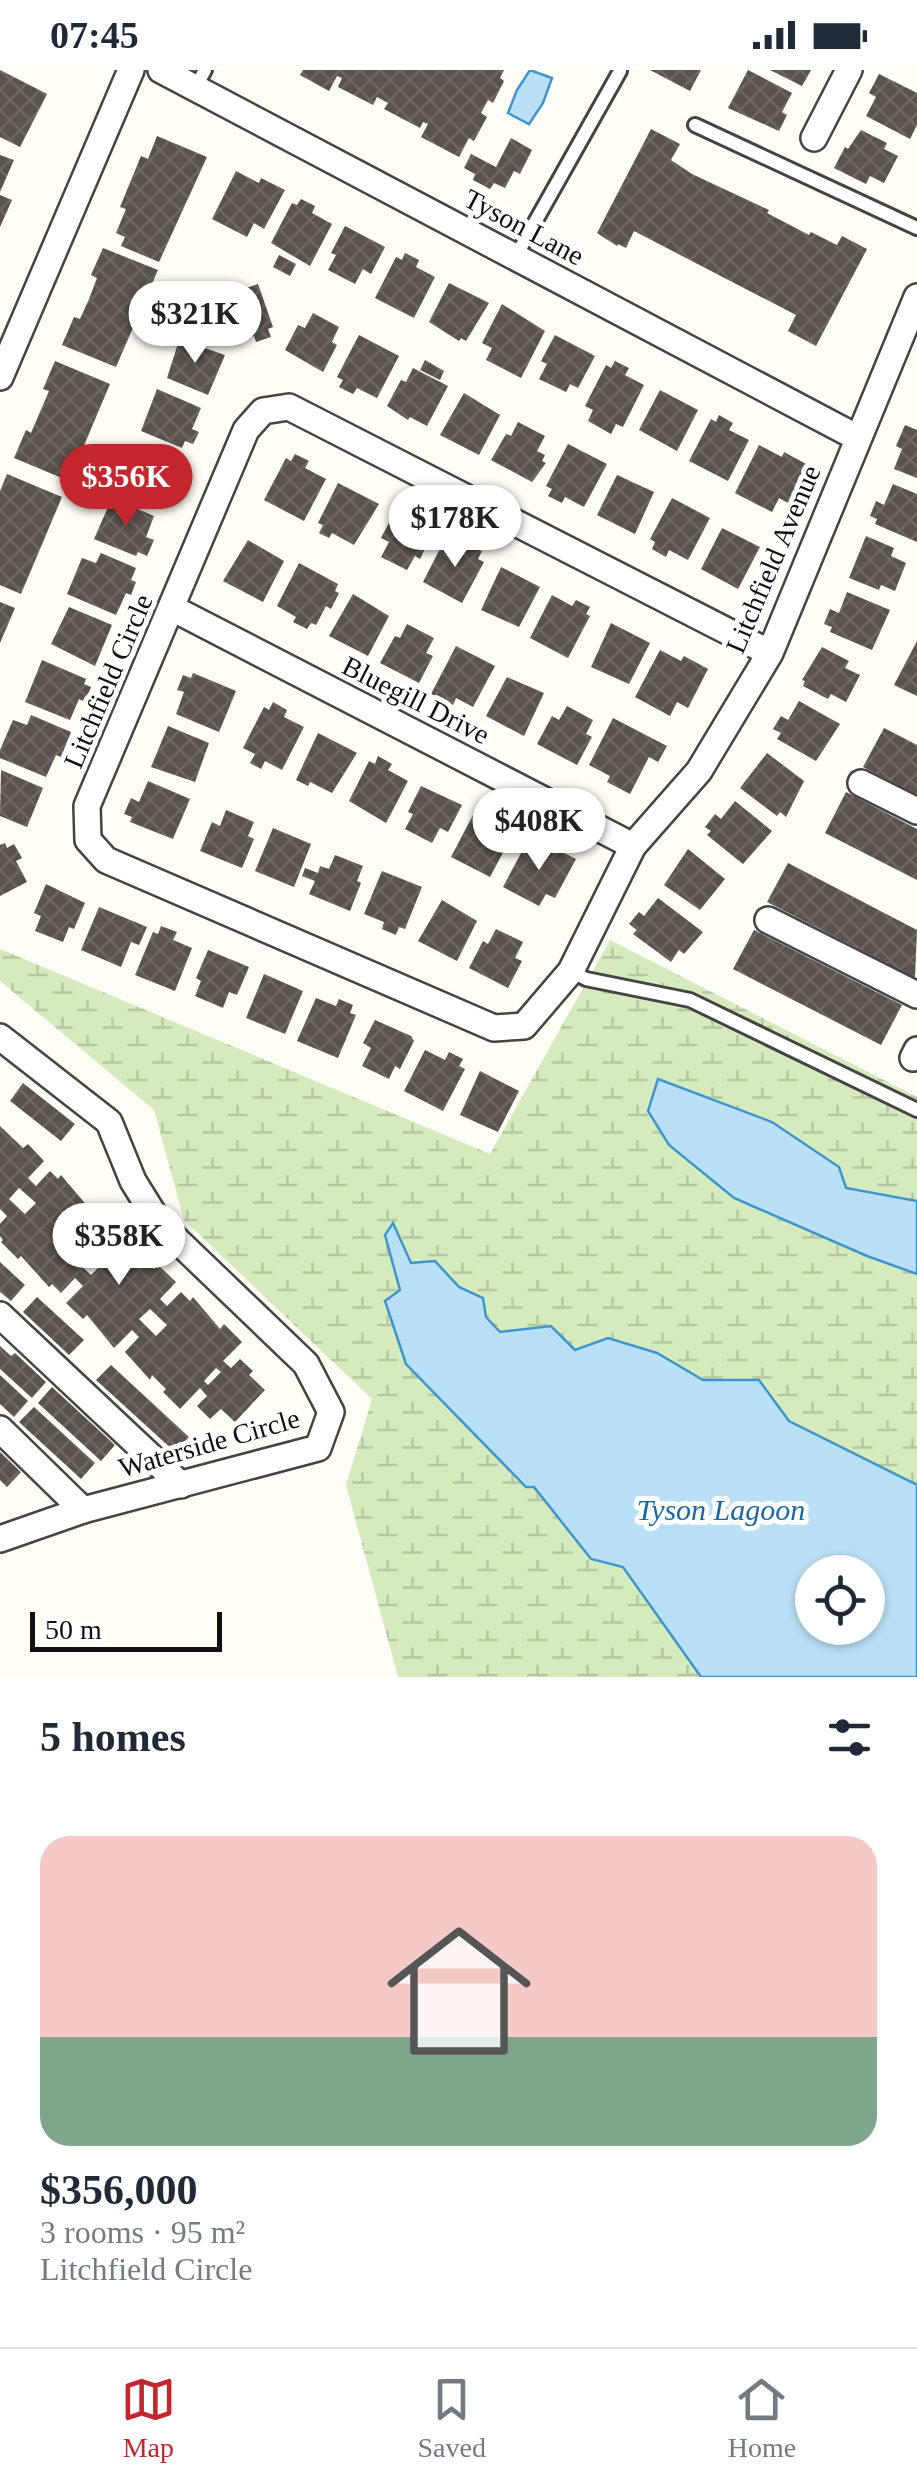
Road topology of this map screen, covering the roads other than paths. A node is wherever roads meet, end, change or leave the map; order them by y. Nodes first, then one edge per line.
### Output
1 (131, 70) edge
2 (161, 70) edge
3 (849, 70) edge
4 (620, 71) edge
5 (200, 79) edge
6 (695, 124) dead end
7 (814, 138) dead end
8 (917, 228) edge
9 (516, 256) junction
10 (917, 297) edge
11 (0, 376) edge
12 (858, 438) junction
13 (172, 608) junction
14 (770, 653) junction
15 (860, 783) dead end
16 (917, 811) edge
17 (633, 846) junction
18 (768, 920) dead end
19 (571, 971) junction
20 (917, 995) edge
21 (524, 1026) joint
22 (0, 1037) edge
23 (917, 1110) edge
24 (0, 1316) edge
25 (0, 1429) edge
26 (181, 1485) junction
27 (83, 1510) junction
28 (0, 1539) edge

1 - 11 street
2 - 5 street, Tyson Lane
3 - 7 street
4 - 9 lane
5 - 9 street, Tyson Lane
6 - 8 lane
9 - 12 street, Tyson Lane
10 - 12 street, Litchfield Avenue
12 - 14 street, Litchfield Avenue
13 - 14 street, Litchfield Circle
13 - 17 street, Bluegill Drive
13 - 21 street, Litchfield Circle
14 - 17 street, Litchfield Avenue
15 - 16 street
17 - 19 street, Litchfield Avenue
18 - 20 street
19 - 21 street, Litchfield Avenue
19 - 23 lane
22 - 26 street, Waterside Circle
24 - 26 street
25 - 27 street
26 - 27 street, Waterside Circle
27 - 28 street, Waterside Circle

